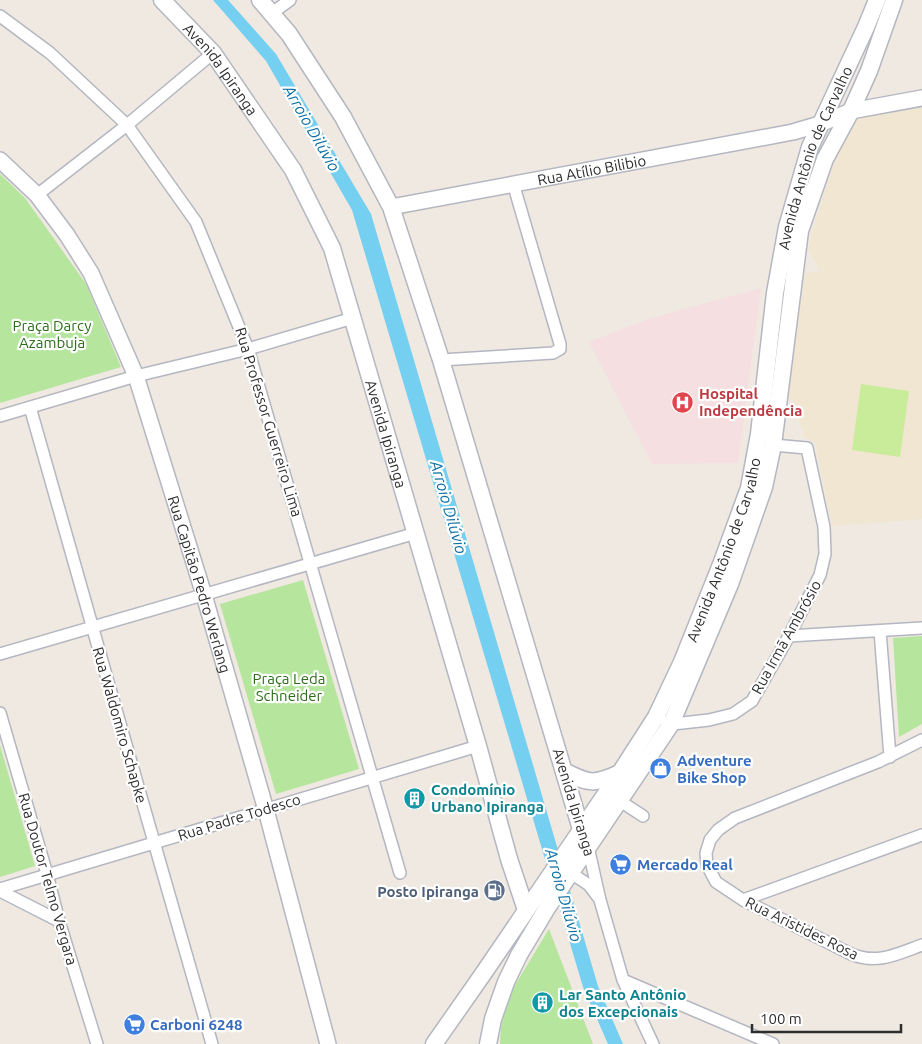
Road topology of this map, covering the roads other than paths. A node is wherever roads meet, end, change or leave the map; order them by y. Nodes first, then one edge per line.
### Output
1 (162, 0) edge
2 (260, 0) edge
3 (290, 0) edge
4 (877, 0) edge
5 (894, 0) edge
6 (272, 13) junction
7 (0, 16) edge
8 (212, 53) junction
9 (922, 98) edge
10 (851, 112) junction
11 (820, 124) junction
12 (127, 125) junction
13 (793, 132) junction
14 (810, 147) junction
15 (825, 159) junction
16 (0, 160) edge
17 (513, 184) junction
18 (37, 195) junction
19 (391, 207) junction
20 (353, 318) junction
21 (248, 348) junction
22 (441, 360) junction
23 (136, 376) junction
24 (30, 407) junction
25 (0, 416) edge
26 (773, 445) junction
27 (416, 533) junction
28 (312, 563) junction
29 (204, 595) junction
30 (91, 626) junction
31 (922, 628) edge
32 (880, 631) junction
33 (790, 636) junction
34 (0, 654) edge
35 (0, 713) edge
36 (656, 717) junction
37 (671, 724) junction
38 (922, 740) edge
39 (478, 746) junction
40 (890, 757) junction
41 (564, 771) junction
42 (620, 773) junction
43 (371, 777) junction
44 (620, 801) junction
45 (266, 810) junction
46 (643, 816) dead end
47 (581, 830) junction
48 (922, 835) edge
49 (155, 842) junction
50 (588, 847) junction
51 (400, 873) dead end
52 (47, 874) junction
53 (570, 875) junction
54 (0, 890) edge
55 (600, 900) junction
56 (744, 900) junction
57 (526, 910) junction
58 (59, 921) junction
59 (922, 945) edge
60 (623, 980) junction
61 (98, 1044) edge
62 (212, 1044) edge
63 (328, 1044) edge
64 (434, 1044) edge
65 (488, 1044) edge
66 (653, 1044) edge
67 (774, 1044) edge

1 - 8 main road, Avenida Ipiranga
2 - 6 main road, Avenida Ipiranga
3 - 6 street
4 - 11 main road, Avenida Antônio de Carvalho
5 - 10 main road, Avenida Antônio de Carvalho
6 - 19 main road, Avenida Ipiranga
7 - 12 street, Rua Professor Guerreiro Lima
8 - 12 street
8 - 20 main road, Avenida Ipiranga
9 - 10 street, Rua Atílio Bilibio
10 - 11 street, Rua Atílio Bilibio
10 - 15 main road, Avenida Antônio de Carvalho
11 - 13 street, Rua Atílio Bilibio
11 - 14 main road, Avenida Antônio de Carvalho
11 - 15 main road
12 - 18 street
12 - 21 street, Rua Professor Guerreiro Lima
13 - 14 street
13 - 17 street, Rua Atílio Bilibio
14 - 36 main road, Avenida Antônio de Carvalho
15 - 26 main road, Avenida Antônio de Carvalho
16 - 18 street, Rua Capitão Pedro Werlang
17 - 19 street, Rua Atílio Bilibio
17 - 22 street
18 - 23 street, Rua Capitão Pedro Werlang
19 - 22 main road, Avenida Ipiranga
20 - 21 street
20 - 27 main road, Avenida Ipiranga
21 - 23 street
21 - 28 street, Rua Professor Guerreiro Lima
22 - 41 main road, Avenida Ipiranga
23 - 24 street
23 - 29 street, Rua Capitão Pedro Werlang
24 - 25 street
24 - 30 street, Rua Waldomiro Schapke
26 - 33 street, Rua Irmã Ambrósio
26 - 37 main road, Avenida Antônio de Carvalho
27 - 28 street
27 - 39 main road, Avenida Ipiranga
28 - 29 street
28 - 43 street, Rua Professor Guerreiro Lima
29 - 30 street
29 - 45 street, Rua Capitão Pedro Werlang
30 - 34 street
30 - 49 street, Rua Waldomiro Schapke
31 - 32 street
32 - 33 street
32 - 40 street
33 - 37 street, Rua Irmã Ambrósio
35 - 52 street, Rua Doutor Telmo Vergara
36 - 37 street
36 - 42 main road, Avenida Antônio de Carvalho
37 - 44 main road, Avenida Antônio de Carvalho
38 - 40 street
39 - 43 street, Rua Padre Todesco
39 - 57 main road, Avenida Ipiranga
40 - 56 street, Rua Aristides Rosa
41 - 42 main road
41 - 47 main road, Avenida Ipiranga
42 - 47 main road, Avenida Antônio de Carvalho
43 - 45 street, Rua Padre Todesco
43 - 51 street, Rua Professor Guerreiro Lima
44 - 46 street
44 - 50 main road, Avenida Antônio de Carvalho
45 - 49 street, Rua Padre Todesco
45 - 63 street, Rua Capitão Pedro Werlang
47 - 50 main road, Avenida Ipiranga
47 - 57 main road, Avenida Antônio de Carvalho
48 - 56 street
49 - 52 street, Rua Padre Todesco
49 - 62 street, Rua Waldomiro Schapke
50 - 53 main road, Avenida Antônio de Carvalho
50 - 55 street, Avenida Ipiranga
52 - 54 street, Rua Padre Todesco
52 - 58 street, Rua Doutor Telmo Vergara
53 - 55 street, Avenida Ipiranga
53 - 65 main road, Avenida Antônio de Carvalho
54 - 58 street, Rua Padre Todesco
55 - 60 street, Avenida Ipiranga
56 - 59 street, Rua Aristides Rosa
57 - 64 main road, Avenida Antônio de Carvalho
58 - 61 street, Rua Doutor Telmo Vergara
60 - 66 street, Avenida Ipiranga
60 - 67 street

